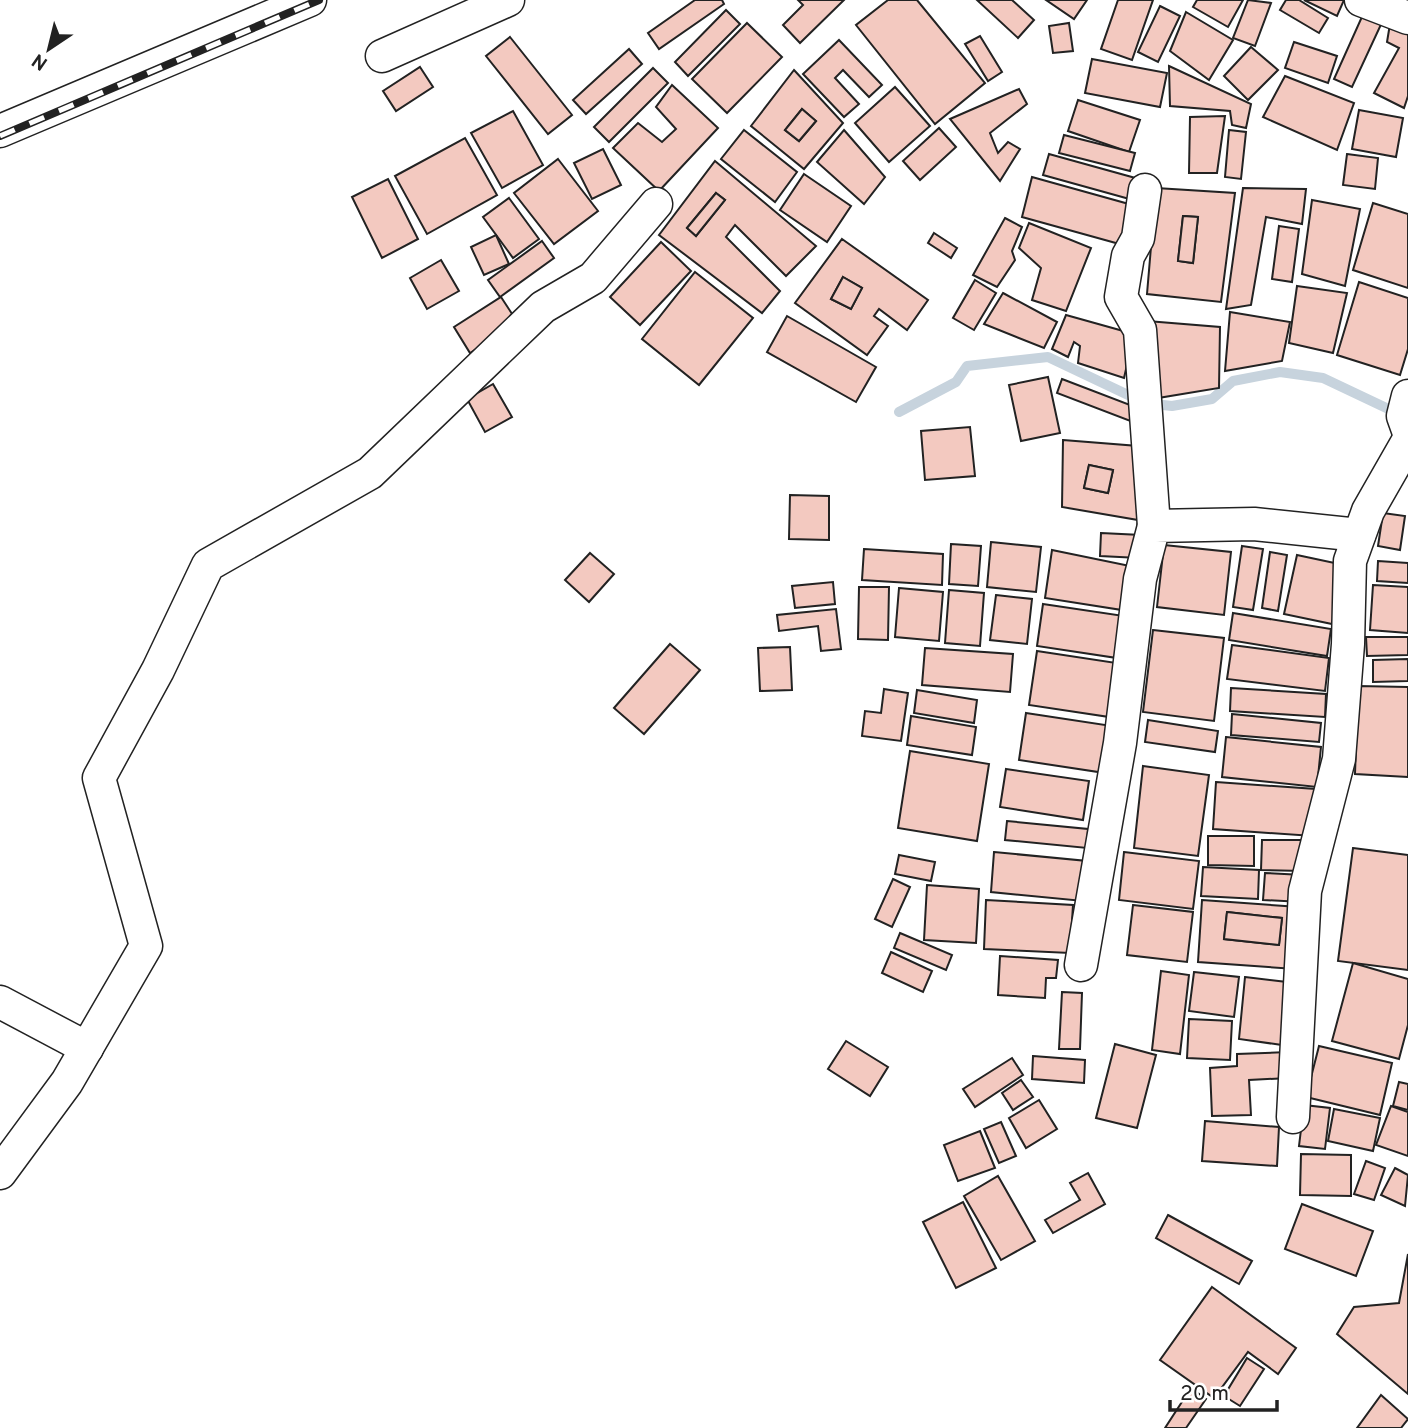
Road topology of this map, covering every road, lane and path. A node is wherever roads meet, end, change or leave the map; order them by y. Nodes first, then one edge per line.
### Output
1 (310, 0) edge
2 (508, 0) edge
3 (1361, 0) edge
4 (1408, 18) edge
5 (382, 56) dead end
6 (0, 131) edge
7 (1146, 190) dead end
8 (656, 204) dead end
9 (1408, 396) edge
10 (1408, 430) edge
11 (1408, 441) edge
12 (1154, 526) junction
13 (1359, 536) junction
14 (1081, 965) dead end
15 (0, 1002) edge
16 (87, 1048) junction
17 (1293, 1117) dead end
18 (0, 1173) edge

1 - 6 street
2 - 5 street
3 - 4 street
7 - 12 street
8 - 16 street
9 - 10 street
11 - 13 street
12 - 13 street
12 - 14 street
13 - 17 street
15 - 16 street
16 - 18 street

